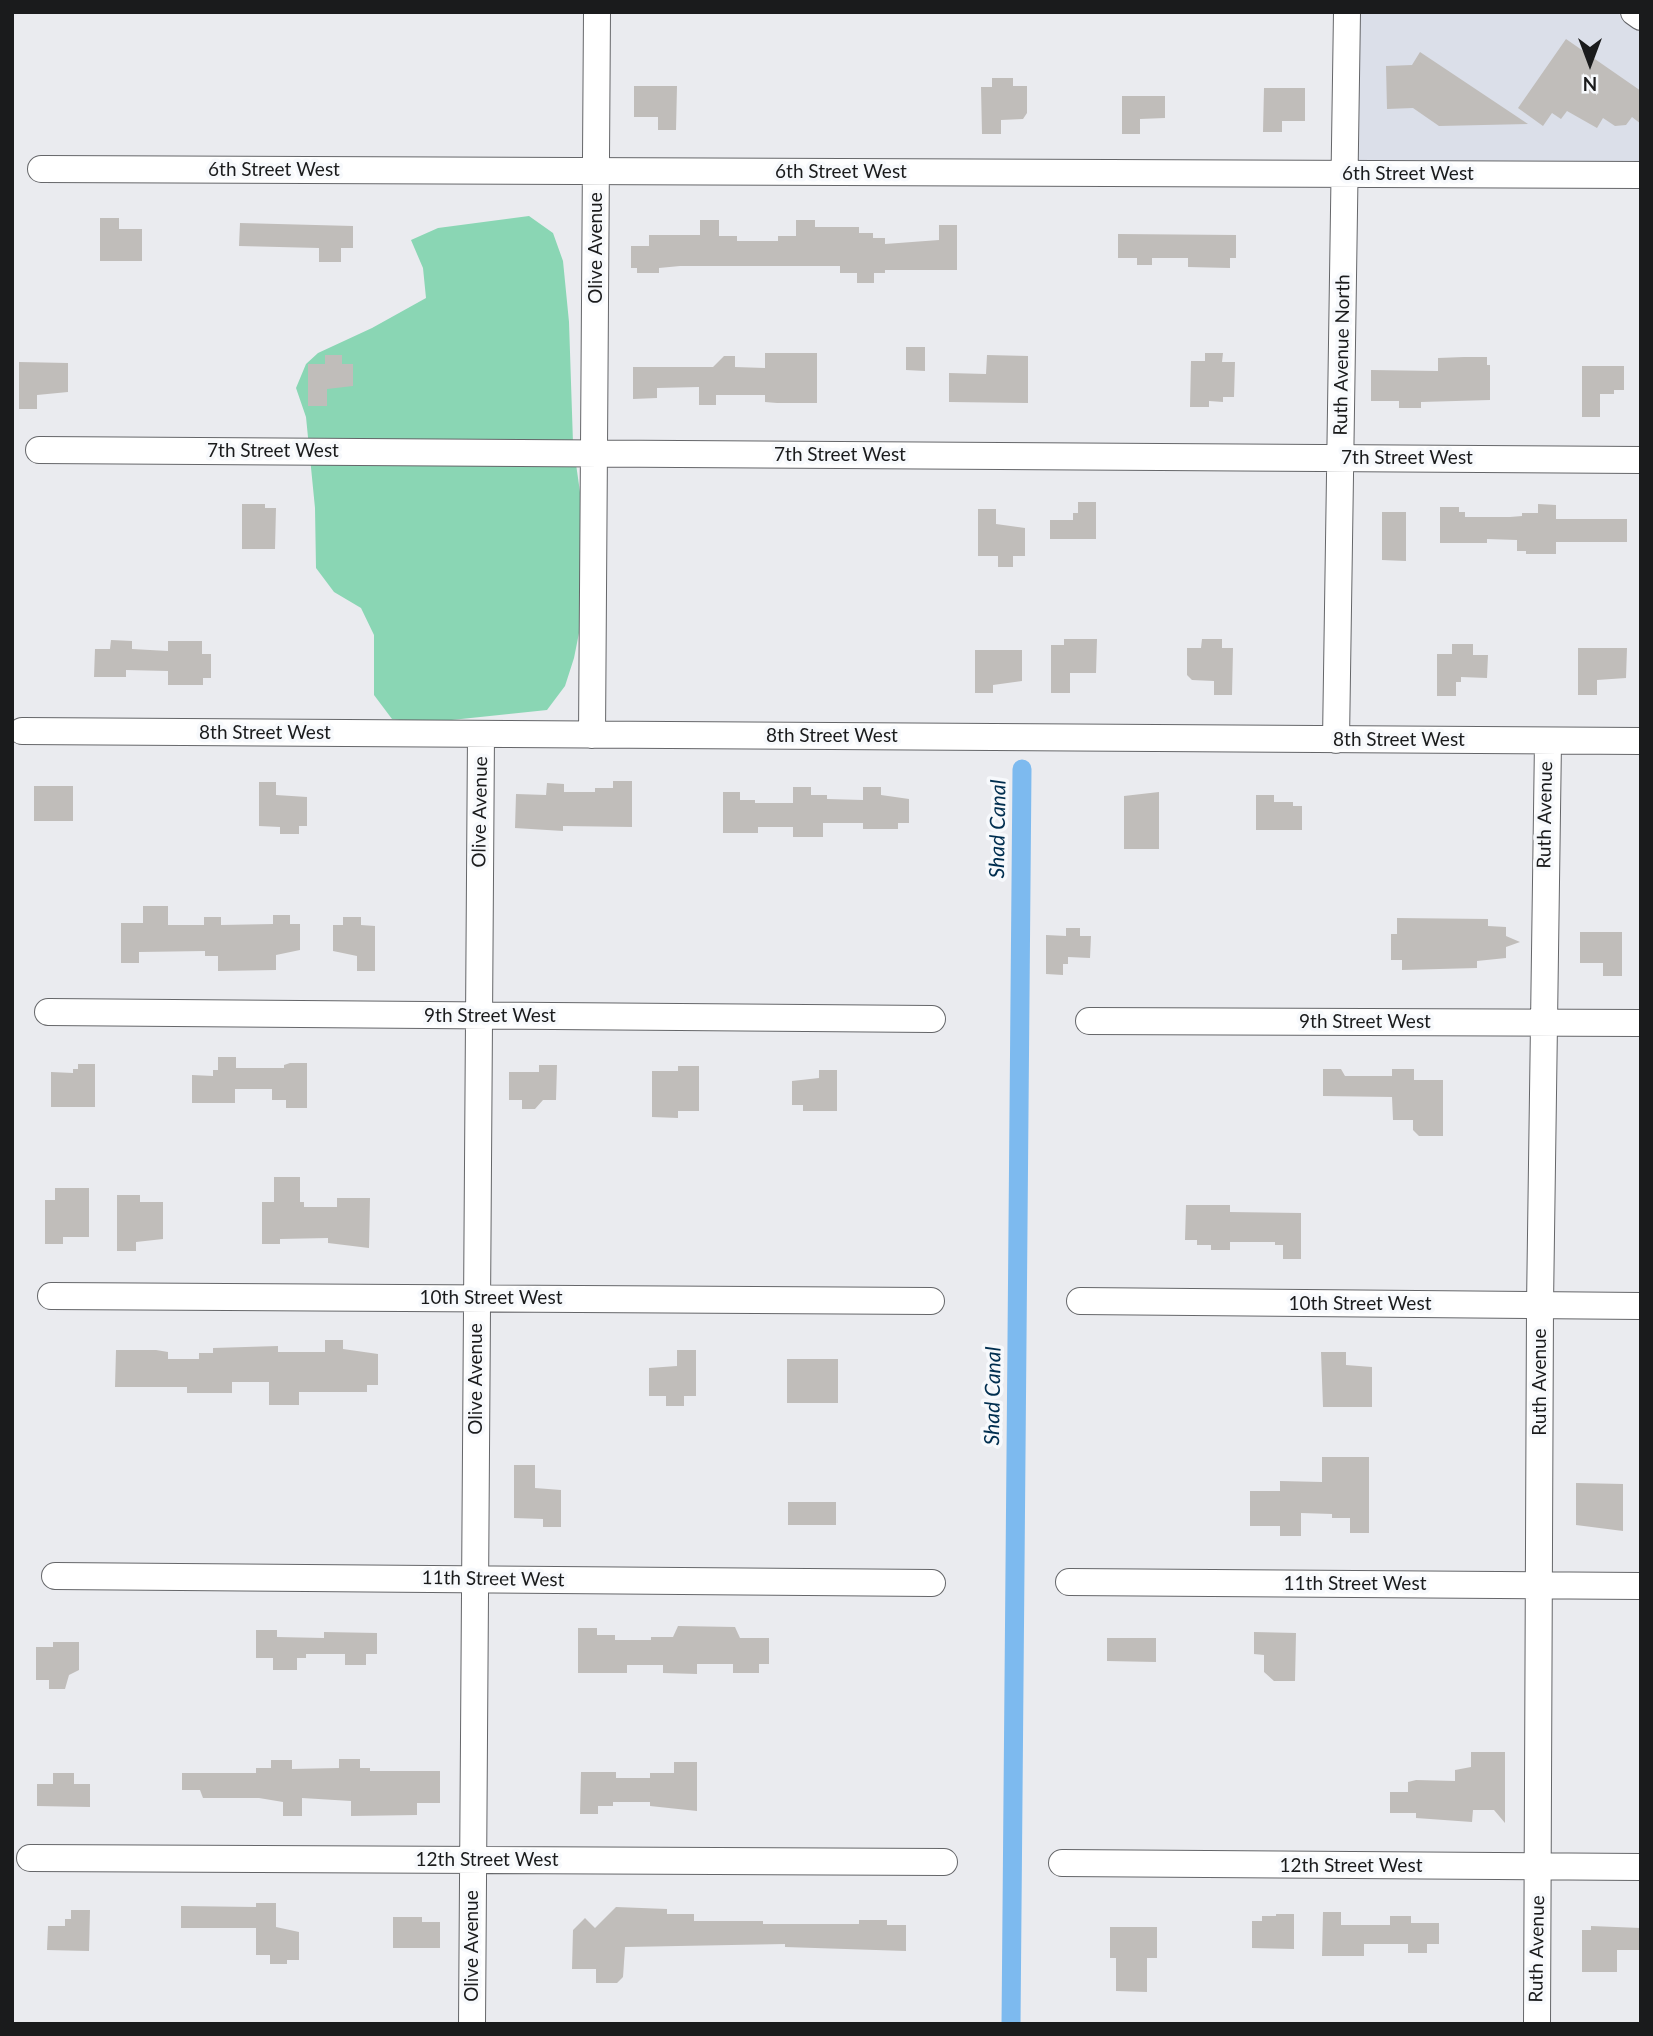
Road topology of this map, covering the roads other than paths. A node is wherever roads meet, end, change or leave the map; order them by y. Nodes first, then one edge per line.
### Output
1 (597, 12) edge
2 (1347, 12) edge
3 (1634, 12) edge
4 (1641, 17) edge
5 (41, 169) dead end
6 (596, 171) junction
7 (1344, 173) junction
8 (1641, 174) edge
9 (39, 450) dead end
10 (594, 453) junction
11 (1340, 458) junction
12 (1641, 460) edge
13 (22, 731) dead end
14 (481, 734) junction
15 (592, 735) junction
16 (1336, 740) junction
17 (1548, 741) junction
18 (1641, 741) edge
19 (48, 1012) dead end
20 (478, 1016) junction
21 (932, 1019) dead end
22 (1089, 1021) dead end
23 (1543, 1023) junction
24 (1641, 1023) edge
25 (51, 1296) dead end
26 (476, 1298) junction
27 (931, 1301) dead end
28 (1080, 1301) dead end
29 (1540, 1305) junction
30 (1641, 1306) edge
31 (55, 1576) dead end
32 (475, 1577) junction
33 (1069, 1582) dead end
34 (932, 1583) dead end
35 (1540, 1585) junction
36 (1641, 1586) edge
37 (30, 1858) dead end
38 (473, 1860) junction
39 (944, 1863) dead end
40 (1062, 1863) dead end
41 (1538, 1867) junction
42 (1641, 1867) edge
43 (472, 2024) edge
44 (1537, 2024) edge

1 - 6 street, Olive Avenue
2 - 7 street, Ruth Avenue North
3 - 4 street
5 - 6 street, 6th Street West
6 - 7 street, 6th Street West
6 - 10 street, Olive Avenue
7 - 8 street, 6th Street West
7 - 11 street, Ruth Avenue North
9 - 10 street, 7th Street West
10 - 11 street, 7th Street West
10 - 15 street, Olive Avenue
11 - 12 street, 7th Street West
11 - 16 street, Ruth Avenue North
13 - 14 street, 8th Street West
14 - 15 street, 8th Street West
14 - 20 street, Olive Avenue
15 - 16 street, 8th Street West
16 - 17 street, 8th Street West
17 - 18 street, 8th Street West
17 - 23 street, Ruth Avenue
19 - 20 street, 9th Street West
20 - 21 street, 9th Street West
20 - 26 street, Olive Avenue
22 - 23 street, 9th Street West
23 - 24 street, 9th Street West
23 - 29 street, Ruth Avenue
25 - 26 street, 10th Street West
26 - 27 street, 10th Street West
26 - 32 street, Olive Avenue
28 - 29 street, 10th Street West
29 - 30 street, 10th Street West
29 - 35 street, Ruth Avenue
31 - 32 street, 11th Street West
32 - 34 street, 11th Street West
32 - 38 street, Olive Avenue
33 - 35 street, 11th Street West
35 - 36 street, 11th Street West
35 - 41 street, Ruth Avenue
37 - 38 street, 12th Street West
38 - 39 street, 12th Street West
38 - 43 street, Olive Avenue
40 - 41 street, 12th Street West
41 - 42 street, 12th Street West
41 - 44 street, Ruth Avenue

